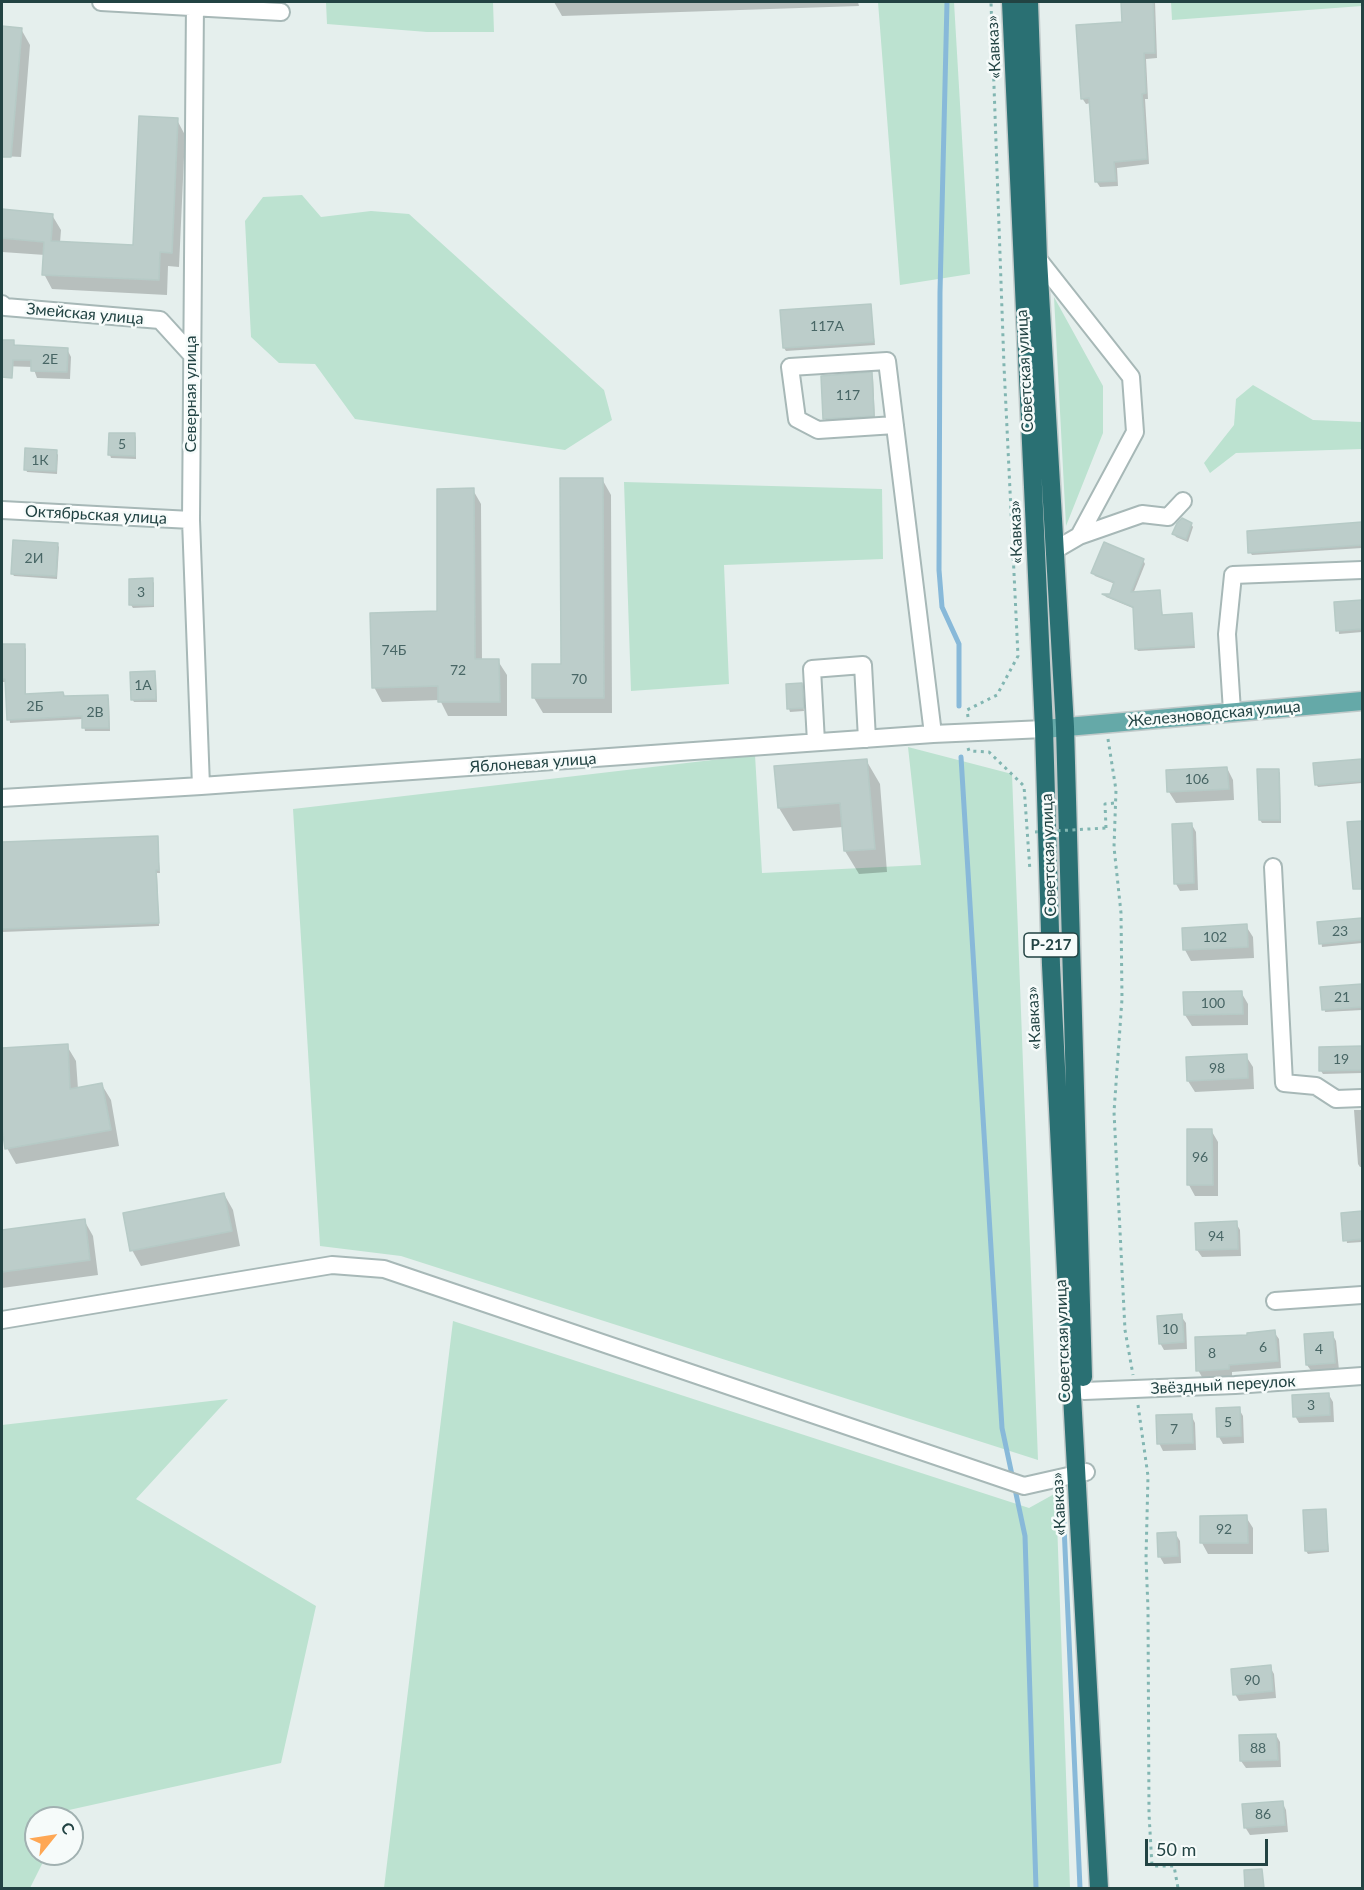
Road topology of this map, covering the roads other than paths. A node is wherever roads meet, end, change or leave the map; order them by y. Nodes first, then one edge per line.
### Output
1 (101, 2) edge
2 (1011, 2) edge
3 (1029, 2) edge
4 (195, 4) edge
5 (281, 12) dead end
6 (1038, 259) junction
7 (2, 304) edge
8 (191, 354) junction
9 (895, 425) junction
10 (1183, 501) dead end
11 (2, 510) edge
12 (191, 520) junction
13 (1079, 536) junction
14 (1055, 550) junction
15 (1362, 570) edge
16 (1362, 701) edge
17 (1232, 711) junction
18 (1065, 727) junction
19 (1044, 729) junction
20 (933, 734) junction
21 (867, 739) junction
22 (816, 742) junction
23 (201, 786) junction
24 (2, 798) edge
25 (1274, 867) dead end
26 (1362, 1098) edge
27 (1362, 1295) edge
28 (1275, 1301) dead end
29 (2, 1320) edge
30 (1362, 1376) edge
31 (1084, 1391) junction
32 (1082, 1472) junction
33 (1100, 1888) edge
34 (1107, 1888) edge

1 - 4 street
2 - 19 highway, «Кавказ» / Р-217
3 - 6 highway, Советская улица / Р-217
4 - 5 street
4 - 8 street, Северная улица
6 - 13 street
6 - 14 highway, Советская улица / Р-217
7 - 8 street, Змейская улица
8 - 12 street, Северная улица
9 - 9 street
9 - 20 street
10 - 13 street
11 - 12 street, Октябрьская улица
12 - 23 street, Северная улица
13 - 14 street
14 - 18 highway, Советская улица / Р-217
15 - 17 street
16 - 17 main road, Железноводская улица
17 - 18 main road, Железноводская улица
18 - 19 main road, Яблоневая улица
18 - 31 highway, Советская улица / Р-217
19 - 20 street, Яблоневая улица
19 - 32 highway, «Кавказ» / Р-217
20 - 21 street, Яблоневая улица
21 - 22 street, Яблоневая улица
21 - 22 street
22 - 23 street, Яблоневая улица
23 - 24 street, Яблоневая улица
25 - 26 street
27 - 28 street
29 - 32 street
30 - 31 street, Звёздный переулок
31 - 32 highway, Советская улица / Р-217
32 - 33 highway, «Кавказ» / Р-217
32 - 34 highway, Советская улица / Р-217

